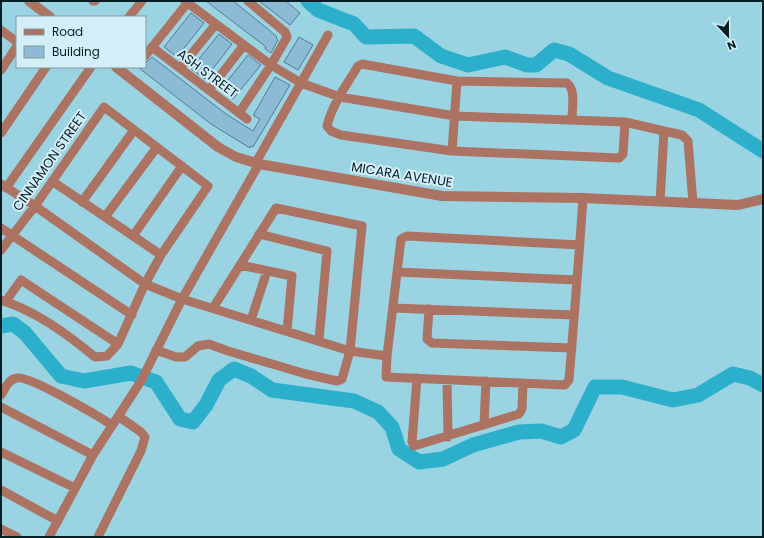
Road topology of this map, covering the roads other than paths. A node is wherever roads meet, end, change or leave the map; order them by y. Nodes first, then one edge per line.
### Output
1 (29, 1) edge
2 (142, 1) edge
3 (248, 1) edge
4 (187, 2) edge
5 (49, 16) edge
6 (130, 16) edge
7 (216, 24) junction
8 (1, 30) edge
9 (328, 35) dead end
10 (16, 41) edge
11 (244, 45) junction
12 (152, 47) junction
13 (16, 48) edge
14 (146, 55) edge
15 (271, 65) junction
16 (45, 68) edge
17 (90, 68) edge
18 (117, 68) edge
19 (180, 68) junction
20 (1, 70) edge
21 (458, 81) junction
22 (301, 83) junction
23 (209, 90) junction
24 (340, 97) junction
25 (239, 113) junction
26 (455, 116) junction
27 (247, 119) dead end
28 (572, 119) junction
29 (625, 122) junction
30 (134, 130) junction
31 (664, 131) junction
32 (1, 133) edge
33 (157, 148) junction
34 (452, 151) junction
35 (257, 164) junction
36 (182, 166) junction
37 (52, 181) junction
38 (4, 186) edge
39 (583, 198) junction
40 (763, 199) edge
41 (82, 202) junction
42 (660, 202) junction
43 (693, 203) junction
44 (35, 206) junction
45 (105, 217) junction
46 (1, 228) edge
47 (259, 234) junction
48 (12, 236) junction
49 (133, 236) junction
50 (580, 245) junction
51 (1, 250) edge
52 (162, 255) junction
53 (240, 265) junction
54 (267, 271) junction
55 (397, 272) junction
56 (577, 280) junction
57 (145, 284) junction
58 (182, 299) junction
59 (4, 300) edge
60 (213, 308) junction
61 (394, 308) junction
62 (429, 309) junction
63 (132, 315) junction
64 (574, 315) junction
65 (252, 320) junction
66 (287, 331) junction
67 (320, 340) junction
68 (118, 344) junction
69 (572, 348) junction
70 (156, 350) junction
71 (350, 351) junction
72 (387, 356) junction
73 (416, 378) junction
74 (447, 380) junction
75 (486, 381) junction
76 (523, 383) junction
77 (1, 396) edge
78 (1, 407) edge
79 (118, 416) junction
80 (112, 425) junction
81 (484, 425) junction
82 (448, 437) junction
83 (1, 452) edge
84 (93, 455) junction
85 (76, 488) junction
86 (1, 490) edge
87 (58, 520) junction
88 (1, 529) edge
89 (17, 537) edge
90 (49, 537) edge
91 (98, 537) edge

1 - 5 street
2 - 6 street
3 - 15 street
4 - 7 street
4 - 12 street
7 - 11 street
7 - 19 street
8 - 10 street
9 - 22 street
11 - 15 street
11 - 23 street
12 - 14 street
12 - 19 street, ASH STREET
13 - 20 street
15 - 22 street
15 - 25 street
16 - 32 street
17 - 38 street
18 - 35 street, MICARA AVENUE
19 - 23 street, ASH STREET
21 - 24 street
21 - 26 street
21 - 28 street
22 - 24 street
22 - 35 street
23 - 25 street, ASH STREET
24 - 26 street
24 - 34 street
25 - 27 street, ASH STREET
26 - 28 street
26 - 34 street
28 - 29 street
29 - 31 street
29 - 34 street
30 - 33 street
30 - 37 street, CINNAMON STREET
30 - 41 street
31 - 42 street
31 - 43 street
33 - 36 street
33 - 45 street
35 - 39 street, MICARA AVENUE
35 - 58 street
36 - 49 street
36 - 52 street
37 - 41 street
37 - 44 street, CINNAMON STREET
38 - 44 street
39 - 42 street, MICARA AVENUE
39 - 50 street
40 - 43 street, MICARA AVENUE
41 - 45 street
42 - 43 street, MICARA AVENUE
44 - 48 street, CINNAMON STREET
44 - 57 street
45 - 49 street
46 - 48 street
47 - 53 street
47 - 67 street
47 - 71 street
48 - 51 street, CINNAMON STREET
48 - 63 street
49 - 52 street
50 - 55 street
50 - 56 street
52 - 57 street
53 - 54 street
53 - 60 street
54 - 65 street
54 - 66 street
55 - 56 street
55 - 61 street
56 - 64 street
57 - 58 street
57 - 63 street
58 - 60 street
58 - 70 street
59 - 68 street
59 - 68 street
60 - 65 street
61 - 62 street
61 - 72 street
62 - 64 street
62 - 69 street
63 - 68 street
64 - 69 street
65 - 66 street
66 - 67 street
67 - 71 street
69 - 76 street
70 - 71 street
70 - 79 street
71 - 72 street
72 - 73 street
73 - 74 street
73 - 82 street
74 - 75 street
74 - 82 street
75 - 76 street
75 - 81 street
76 - 81 street
77 - 80 street
78 - 84 street
79 - 80 street
79 - 91 street
80 - 84 street
81 - 82 street
83 - 85 street
84 - 85 street
85 - 87 street
86 - 87 street
87 - 90 street
88 - 89 street

